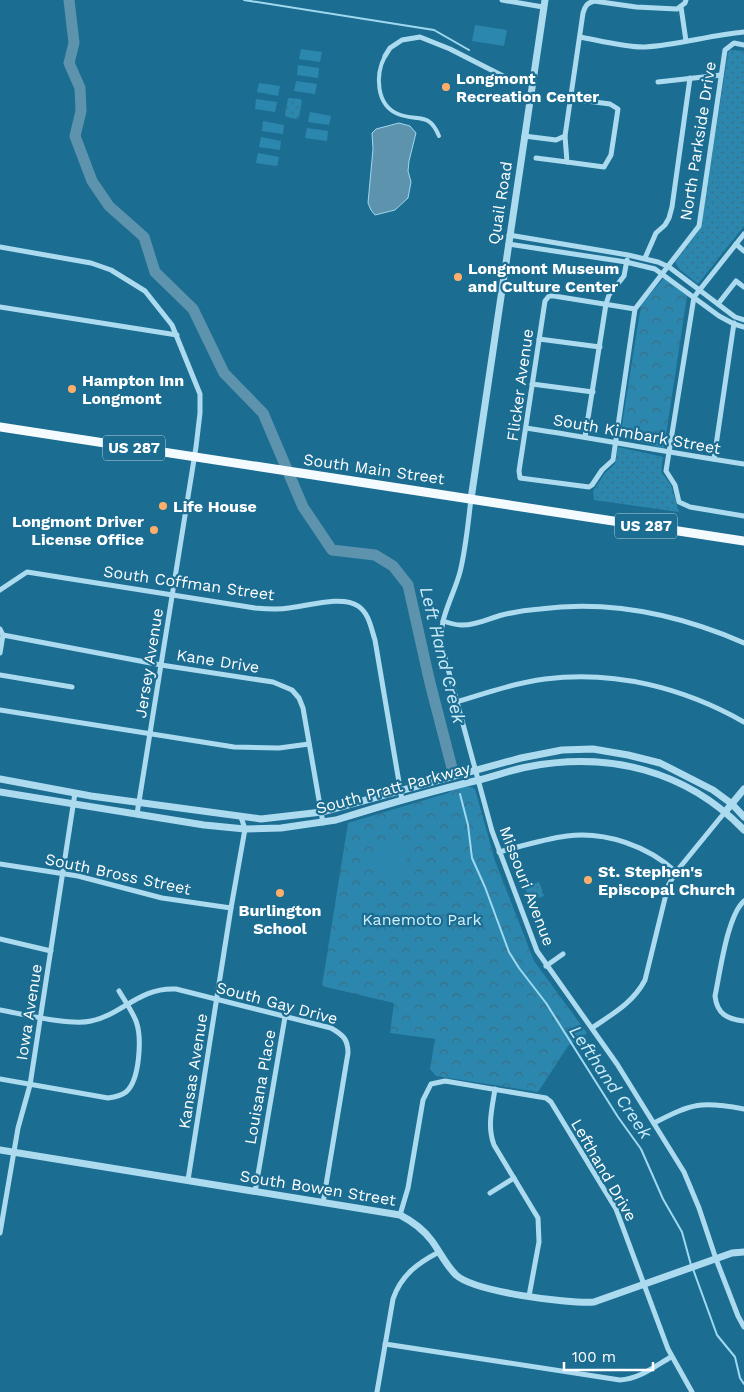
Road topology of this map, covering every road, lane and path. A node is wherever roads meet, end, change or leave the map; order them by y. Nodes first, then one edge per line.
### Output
1 (502, 0) edge
2 (686, 0) edge
3 (616, 2) edge
4 (544, 3) edge
5 (681, 7) junction
6 (744, 32) edge
7 (580, 37) junction
8 (686, 41) junction
9 (744, 45) edge
10 (385, 56) joint
11 (721, 75) junction
12 (690, 78) junction
13 (533, 81) junction
14 (658, 82) dead end
15 (571, 99) junction
16 (439, 136) dead end
17 (524, 136) junction
18 (564, 136) junction
19 (536, 158) dead end
20 (567, 162) junction
21 (744, 234) edge
22 (509, 235) junction
23 (508, 244) junction
24 (736, 244) junction
25 (577, 246) junction
26 (0, 247) edge
27 (744, 251) edge
28 (576, 254) junction
29 (628, 255) junction
30 (645, 258) junction
31 (626, 262) junction
32 (669, 267) junction
33 (664, 274) junction
34 (744, 287) edge
35 (699, 290) junction
36 (694, 297) junction
37 (606, 304) junction
38 (718, 304) junction
39 (0, 307) edge
40 (635, 310) junction
41 (735, 317) junction
42 (744, 320) edge
43 (734, 324) junction
44 (744, 327) edge
45 (177, 335) junction
46 (539, 339) junction
47 (600, 347) junction
48 (532, 384) junction
49 (593, 392) junction
50 (0, 427) edge
51 (526, 428) junction
52 (586, 437) junction
53 (615, 442) junction
54 (668, 453) junction
55 (194, 457) junction
56 (714, 459) junction
57 (744, 464) edge
58 (471, 499) junction
59 (744, 516) edge
60 (744, 541) edge
61 (0, 590) edge
62 (172, 595) junction
63 (443, 621) junction
64 (0, 629) edge
65 (3, 635) junction
66 (744, 643) edge
67 (0, 653) edge
68 (162, 665) junction
69 (0, 676) edge
70 (72, 687) dead end
71 (456, 702) junction
72 (0, 710) edge
73 (744, 722) edge
74 (150, 734) junction
75 (310, 744) junction
76 (476, 771) junction
77 (0, 779) edge
78 (478, 780) junction
79 (744, 789) edge
80 (400, 790) junction
81 (0, 792) edge
82 (75, 793) junction
83 (402, 800) junction
84 (140, 803) junction
85 (73, 804) junction
86 (732, 804) junction
87 (322, 812) junction
88 (725, 812) junction
89 (137, 814) junction
90 (241, 817) junction
91 (744, 817) edge
92 (323, 823) junction
93 (245, 829) junction
94 (744, 830) edge
95 (499, 852) junction
96 (0, 864) edge
97 (676, 872) junction
98 (63, 873) junction
99 (744, 901) edge
100 (231, 908) junction
101 (0, 939) edge
102 (51, 951) junction
103 (563, 954) dead end
104 (546, 966) junction
105 (119, 991) dead end
106 (217, 999) junction
107 (127, 1003) junction
108 (0, 1010) edge
109 (285, 1016) junction
110 (41, 1017) junction
111 (744, 1022) edge
112 (592, 1028) junction
113 (0, 1079) edge
114 (30, 1085) junction
115 (494, 1089) junction
116 (744, 1109) edge
117 (654, 1122) junction
118 (0, 1150) edge
119 (14, 1152) junction
120 (514, 1178) junction
121 (188, 1180) junction
122 (255, 1192) junction
123 (490, 1193) dead end
124 (323, 1203) junction
125 (400, 1215) junction
126 (0, 1233) edge
127 (439, 1252) junction
128 (744, 1252) edge
129 (716, 1259) junction
130 (644, 1284) junction
131 (529, 1296) junction
132 (744, 1327) edge
133 (385, 1344) junction
134 (671, 1357) junction
135 (377, 1392) edge
136 (692, 1392) edge

1 - 4 street
2 - 5 street
3 - 5 street
3 - 7 street
4 - 13 street, Quail Road
5 - 8 street
6 - 8 street
7 - 8 street
7 - 15 street
9 - 11 street, North Parkside Drive
10 - 13 street
10 - 16 street
11 - 12 street
11 - 32 street, North Parkside Drive
12 - 14 street
12 - 30 street, North Parkside Drive
13 - 17 street, Quail Road
15 - 18 street
15 - 20 street
17 - 18 street
17 - 22 street, Quail Road
18 - 20 street
19 - 20 street
21 - 24 street
22 - 23 street, Quail Road
22 - 25 street
23 - 28 street
23 - 58 street, Quail Road
24 - 27 street
24 - 35 street
25 - 28 street
25 - 29 street
26 - 45 street, Jersey Avenue
28 - 31 street
29 - 30 street
29 - 31 street
30 - 32 street
31 - 33 street
31 - 37 street
32 - 33 street, North Parkside Drive
32 - 35 street
33 - 36 street
33 - 40 street, North Parkside Drive
34 - 38 street
35 - 36 street
35 - 38 street
36 - 43 street
36 - 54 street
37 - 40 street
37 - 46 street, Flicker Avenue
37 - 47 street
38 - 41 street
39 - 45 street
40 - 53 street
41 - 42 street
41 - 43 street
43 - 44 street
43 - 56 street
45 - 55 street, Jersey Avenue
46 - 47 street
46 - 48 street, Flicker Avenue
47 - 49 street
48 - 49 street
48 - 51 street, Flicker Avenue
49 - 52 street
50 - 55 main road, South Main Street / US 287
51 - 52 street, South Kimbark Street
51 - 53 street, Flicker Avenue
52 - 53 street, South Kimbark Street
53 - 54 street, South Kimbark Street
54 - 56 street, South Kimbark Street
54 - 59 street
55 - 58 main road, South Main Street / US 287
55 - 62 street, Jersey Avenue
56 - 57 street, South Kimbark Street
58 - 60 main road, South Main Street / US 287
58 - 63 street, Missouri Avenue
61 - 62 street, South Coffman Street
62 - 68 street, Jersey Avenue
62 - 80 street, South Coffman Street
63 - 66 street
63 - 71 street, Missouri Avenue
64 - 65 street
65 - 67 street
65 - 68 street, Kane Drive
68 - 74 street, Jersey Avenue
68 - 75 street, Kane Drive
69 - 70 street
71 - 73 street
71 - 76 street, Missouri Avenue
72 - 74 street
74 - 75 street
74 - 84 street, Jersey Avenue
75 - 87 street, Kane Drive
76 - 78 street, Missouri Avenue
76 - 80 street, South Pratt Parkway
76 - 86 street, South Pratt Parkway
77 - 82 street, South Pratt Parkway
78 - 83 street, South Pratt Parkway
78 - 88 street, South Pratt Parkway
78 - 95 street, Missouri Avenue
79 - 86 street
80 - 83 street, South Coffman Street
80 - 87 street, South Pratt Parkway
81 - 85 street, South Pratt Parkway
82 - 84 street, South Pratt Parkway
82 - 85 street, Iowa Avenue
83 - 92 street, South Pratt Parkway
84 - 89 street, Jersey Avenue
84 - 90 street, South Pratt Parkway
85 - 89 street, South Pratt Parkway
85 - 98 street, Iowa Avenue
86 - 88 street
86 - 91 street, South Pratt Parkway
87 - 90 street, South Pratt Parkway
87 - 92 street, Kane Drive
88 - 94 street, South Pratt Parkway
88 - 97 street
89 - 93 street, South Pratt Parkway
90 - 93 street, Kansas Avenue
92 - 93 street, South Pratt Parkway
93 - 100 street, Kansas Avenue
95 - 97 street
95 - 104 street, Missouri Avenue
96 - 98 street, South Bross Street
97 - 112 street
98 - 100 street, South Bross Street
98 - 102 street, Iowa Avenue
99 - 111 street
100 - 106 street, Kansas Avenue
101 - 102 street
102 - 110 street, Iowa Avenue
103 - 104 street
104 - 112 street, Missouri Avenue
105 - 107 street
106 - 107 street, South Gay Drive
106 - 109 street, South Gay Drive
106 - 121 street, Kansas Avenue
107 - 110 street, South Gay Drive
107 - 114 street
108 - 110 street, South Gay Drive
109 - 122 street, Louisana Place
109 - 124 street, South Gay Drive
110 - 114 street, Iowa Avenue
112 - 117 street, Missouri Avenue
113 - 114 street
114 - 119 street, Iowa Avenue
115 - 120 street
115 - 125 street, Lefthand Drive
115 - 130 street, Lefthand Drive
116 - 117 street
117 - 129 street, Missouri Avenue
118 - 119 street, South Bowen Street
119 - 121 street, South Bowen Street
119 - 126 street, Iowa Avenue
120 - 123 street
120 - 131 street
121 - 122 street, South Bowen Street
122 - 124 street, South Bowen Street
124 - 125 street, South Bowen Street
125 - 127 street, South Bowen Street
127 - 131 street, South Bowen Street
127 - 133 street
128 - 129 street, South Bowen Street
129 - 130 street, South Bowen Street
129 - 132 street, Missouri Avenue
130 - 131 street, South Bowen Street
130 - 134 street, Lefthand Drive
133 - 134 street
133 - 135 street
134 - 136 street, Lefthand Drive

